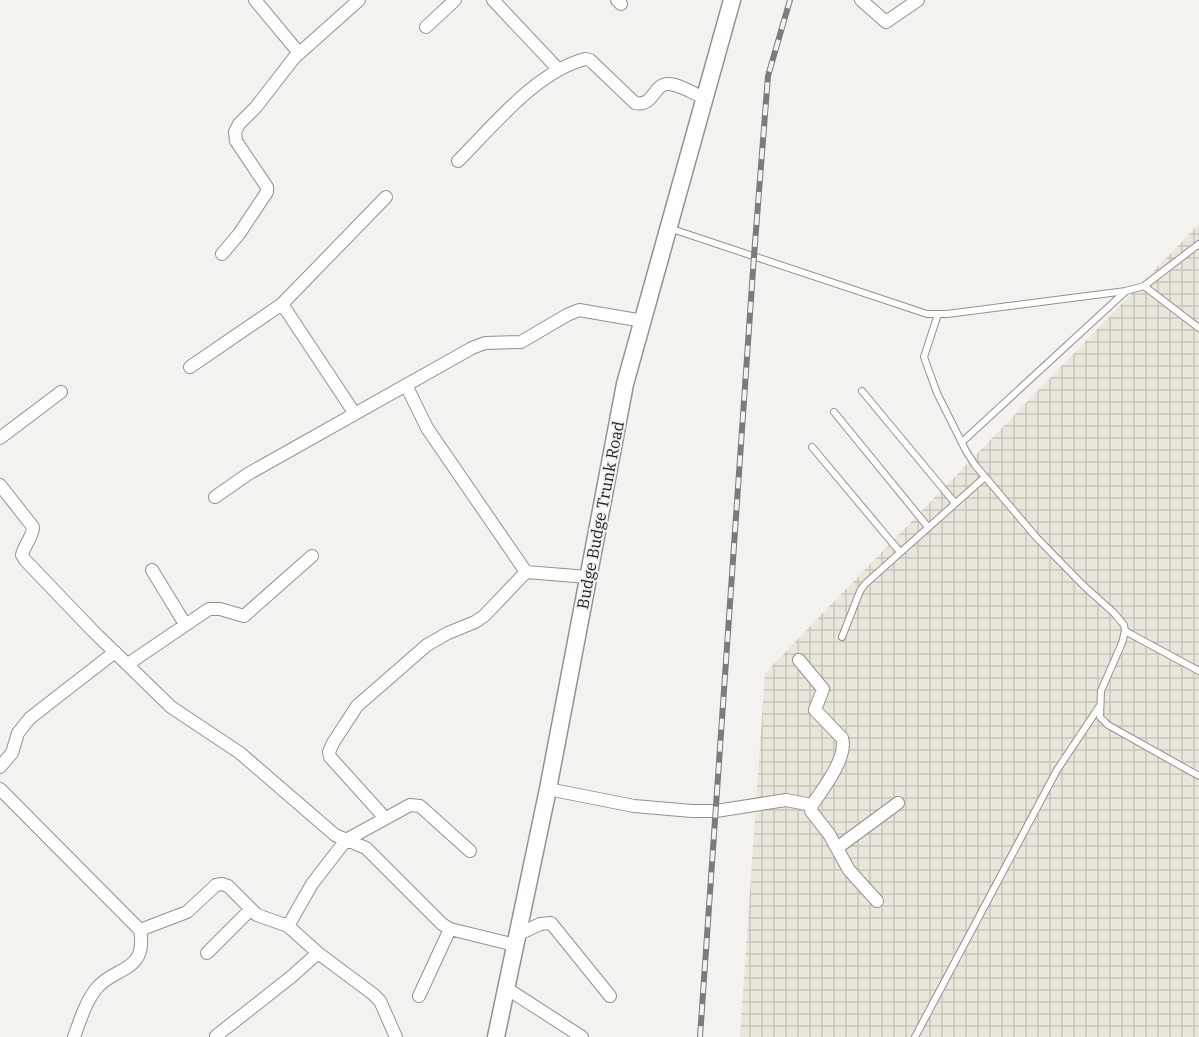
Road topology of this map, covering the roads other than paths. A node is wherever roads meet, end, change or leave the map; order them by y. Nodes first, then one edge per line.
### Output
1 (255, 0) edge
2 (359, 0) edge
3 (454, 0) edge
4 (493, 0) edge
5 (732, 0) edge
6 (861, 0) edge
7 (918, 0) edge
8 (426, 27) dead end
9 (299, 53) junction
10 (559, 70) junction
11 (705, 98) junction
12 (458, 161) dead end
13 (386, 197) dead end
14 (669, 228) junction
15 (1199, 244) edge
16 (222, 254) dead end
17 (1144, 286) junction
18 (1126, 291) junction
19 (282, 304) junction
20 (938, 314) junction
21 (643, 321) junction
22 (1199, 328) edge
23 (190, 368) dead end
24 (406, 385) junction
25 (61, 392) dead end
26 (862, 392) dead end
27 (834, 412) dead end
28 (356, 414) junction
29 (0, 438) edge
30 (962, 442) junction
31 (812, 447) dead end
32 (985, 477) junction
33 (0, 484) edge
34 (215, 497) dead end
35 (956, 503) junction
36 (928, 527) junction
37 (900, 552) junction
38 (312, 556) dead end
39 (152, 570) dead end
40 (526, 572) junction
41 (588, 577) junction
42 (185, 624) junction
43 (1125, 631) junction
44 (842, 637) dead end
45 (115, 651) junction
46 (799, 660) dead end
47 (128, 664) junction
48 (1199, 671) edge
49 (1099, 706) junction
50 (0, 767) edge
51 (1199, 776) edge
52 (0, 789) edge
53 (548, 789) junction
54 (898, 803) dead end
55 (812, 805) junction
56 (385, 818) junction
57 (346, 840) junction
58 (837, 848) junction
59 (470, 851) dead end
60 (877, 901) dead end
61 (251, 909) junction
62 (288, 926) junction
63 (450, 929) junction
64 (140, 930) junction
65 (516, 940) junction
66 (207, 953) dead end
67 (318, 953) junction
68 (506, 988) junction
69 (420, 996) dead end
70 (610, 996) dead end
71 (216, 1036) edge
72 (74, 1037) edge
73 (396, 1037) edge
74 (496, 1037) edge
75 (582, 1037) edge
76 (915, 1037) edge

1 - 9 street
2 - 9 street
3 - 8 street
4 - 10 street
5 - 11 main road, Budge Budge Trunk Road
6 - 7 street
9 - 16 street
10 - 11 street
10 - 12 street
11 - 14 main road, Budge Budge Trunk Road
13 - 19 street
14 - 20 lane
14 - 21 main road, Budge Budge Trunk Road
15 - 17 lane
17 - 18 lane
17 - 22 lane
18 - 20 lane
18 - 30 lane
19 - 23 street
19 - 28 street
20 - 30 lane
21 - 24 street
21 - 41 main road, Budge Budge Trunk Road
24 - 28 street
24 - 40 street
25 - 29 street
26 - 35 lane
27 - 36 lane
28 - 34 street
30 - 32 lane
31 - 37 lane
32 - 35 lane
32 - 43 lane
33 - 45 street
35 - 36 lane
36 - 37 lane
37 - 44 lane
38 - 42 street
39 - 42 street
40 - 41 street
40 - 56 street
41 - 53 main road, Budge Budge Trunk Road
42 - 47 street
43 - 48 lane
43 - 49 lane
45 - 47 street
45 - 50 street
46 - 55 street
47 - 57 street
49 - 51 lane
49 - 76 lane
52 - 64 street
53 - 55 street
53 - 65 main road, Budge Budge Trunk Road
54 - 58 street
55 - 58 street
56 - 57 street
56 - 59 street
57 - 62 street
57 - 63 street
58 - 60 street
61 - 62 street
61 - 64 street
61 - 66 street
62 - 67 street
63 - 65 street
63 - 69 street
64 - 72 street
65 - 68 main road, Budge Budge Trunk Road
65 - 70 street
67 - 71 street
67 - 73 street
68 - 74 main road, Budge Budge Trunk Road
68 - 75 street

